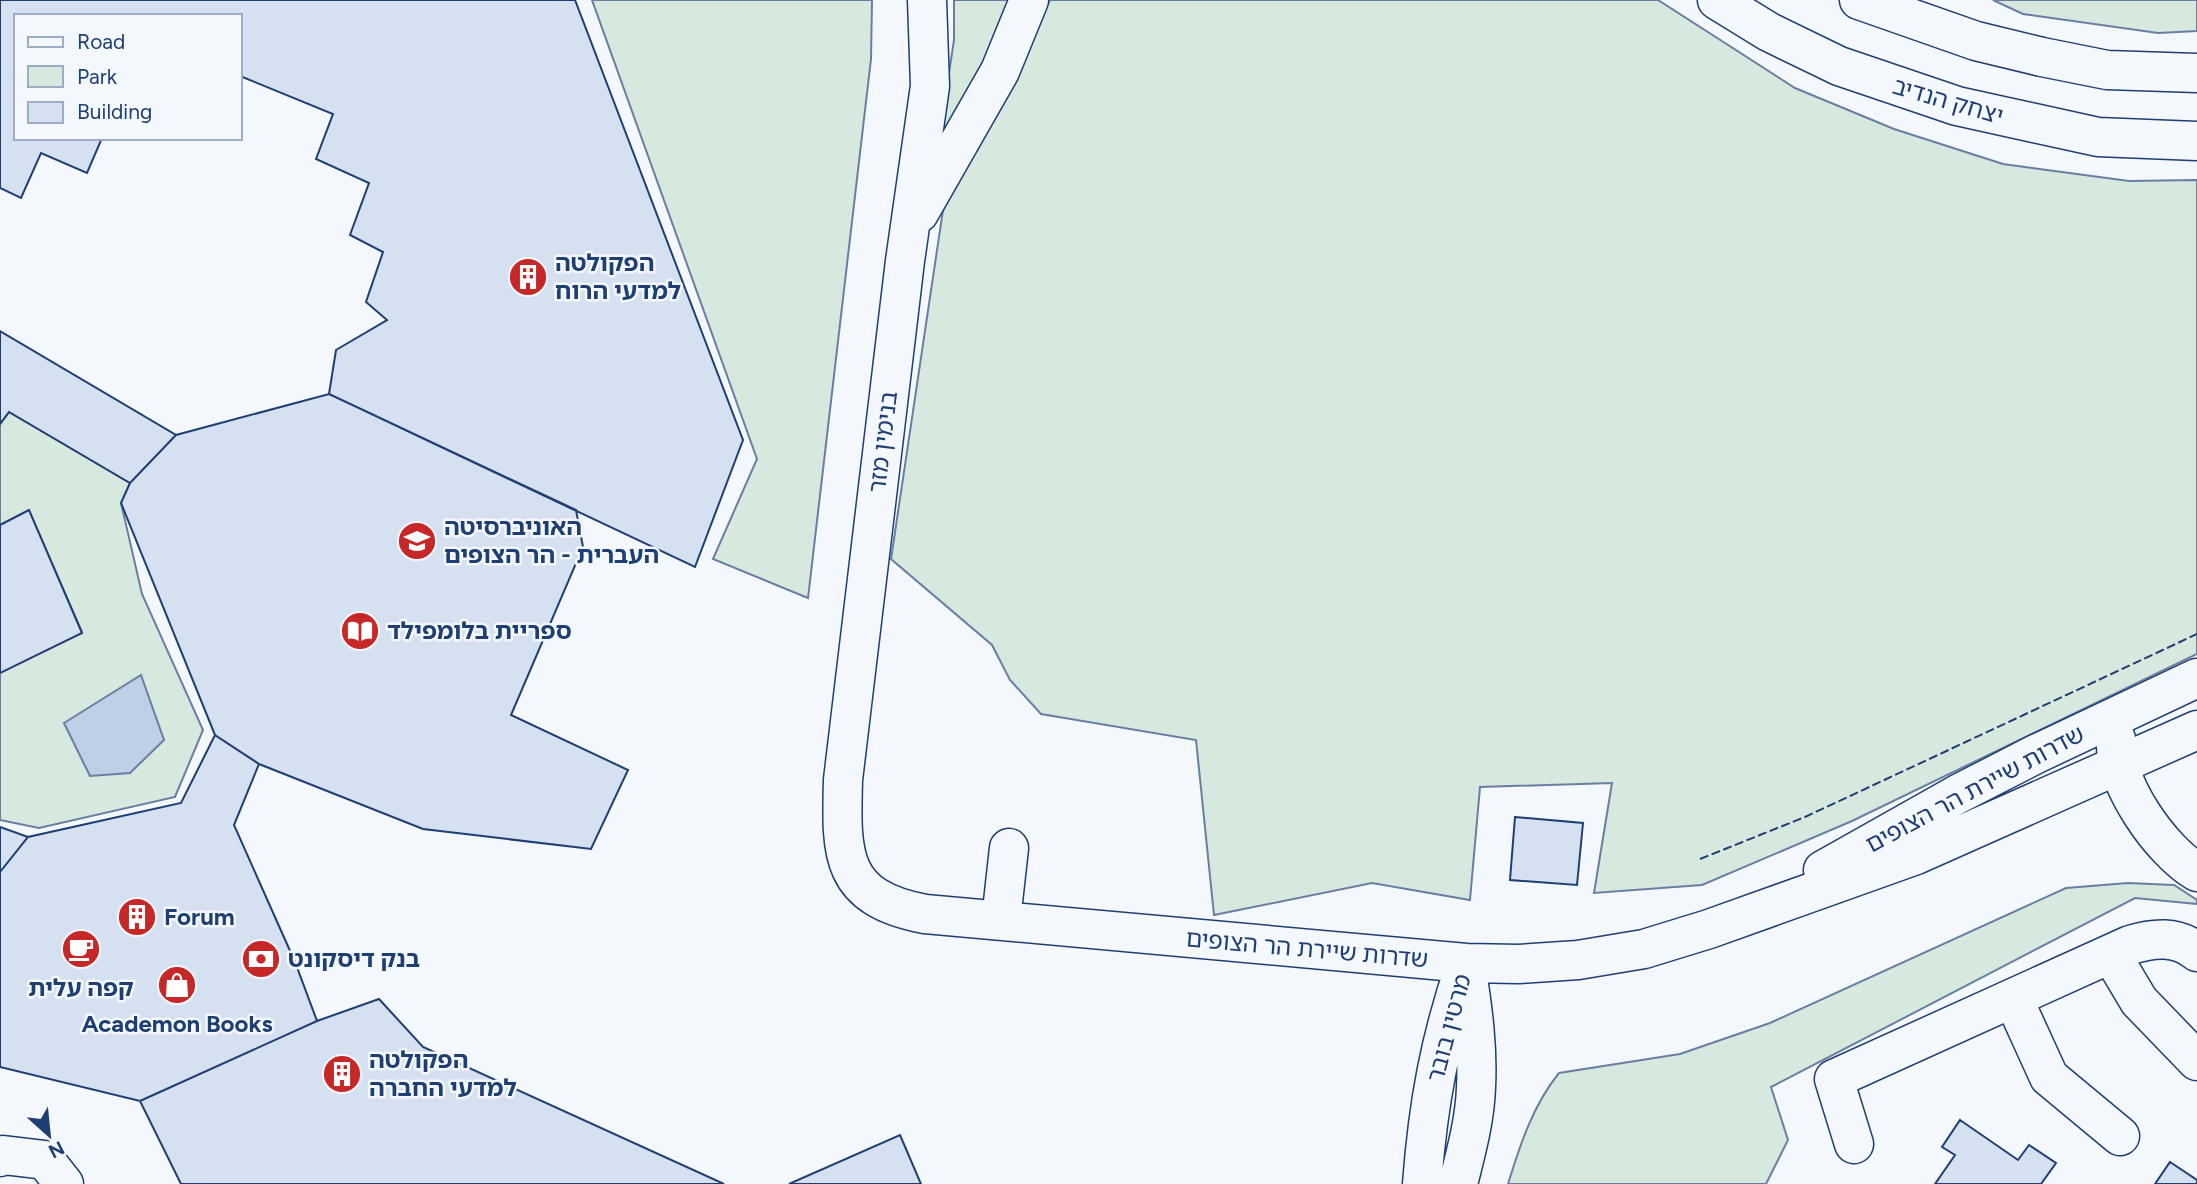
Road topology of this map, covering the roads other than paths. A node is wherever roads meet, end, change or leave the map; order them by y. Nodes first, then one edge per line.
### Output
1 (927, 0) edge
2 (1029, 0) edge
3 (1717, 0) edge
4 (1859, 0) edge
5 (2197, 73) edge
6 (2197, 141) edge
7 (910, 230) junction
8 (2197, 678) edge
9 (2127, 711) junction
10 (2197, 730) edge
11 (2119, 765) junction
12 (1009, 848) dead end
13 (2197, 872) edge
14 (858, 881) joint
15 (1759, 910) junction
16 (1001, 920) junction
17 (2197, 952) edge
18 (2111, 954) junction
19 (1466, 962) junction
20 (2013, 999) junction
21 (2197, 1061) edge
22 (2120, 1136) dead end
23 (1854, 1143) dead end
24 (0, 1157) edge
25 (64, 1184) edge
26 (1422, 1184) edge
27 (1458, 1184) edge

1 - 7 street, בנימין מזר
2 - 7 street
3 - 6 street, יצחק הנדיב
4 - 5 street
7 - 14 street, בנימין מזר
8 - 9 street, שדרות שיירת הר הצופים
9 - 11 street
9 - 15 street, שדרות שיירת הר הצופים
10 - 11 street, שדרות שיירת הר הצופים
11 - 13 street
11 - 15 street, שדרות שיירת הר הצופים
12 - 16 street
14 - 16 street, שדרות שיירת הר הצופים
15 - 19 street, שדרות שיירת הר הצופים
16 - 19 street, שדרות שיירת הר הצופים
17 - 18 street
18 - 20 street
18 - 21 street
19 - 26 street, מרטין בובר
19 - 27 street, מרטין בובר
20 - 22 street
20 - 23 street
24 - 25 street

